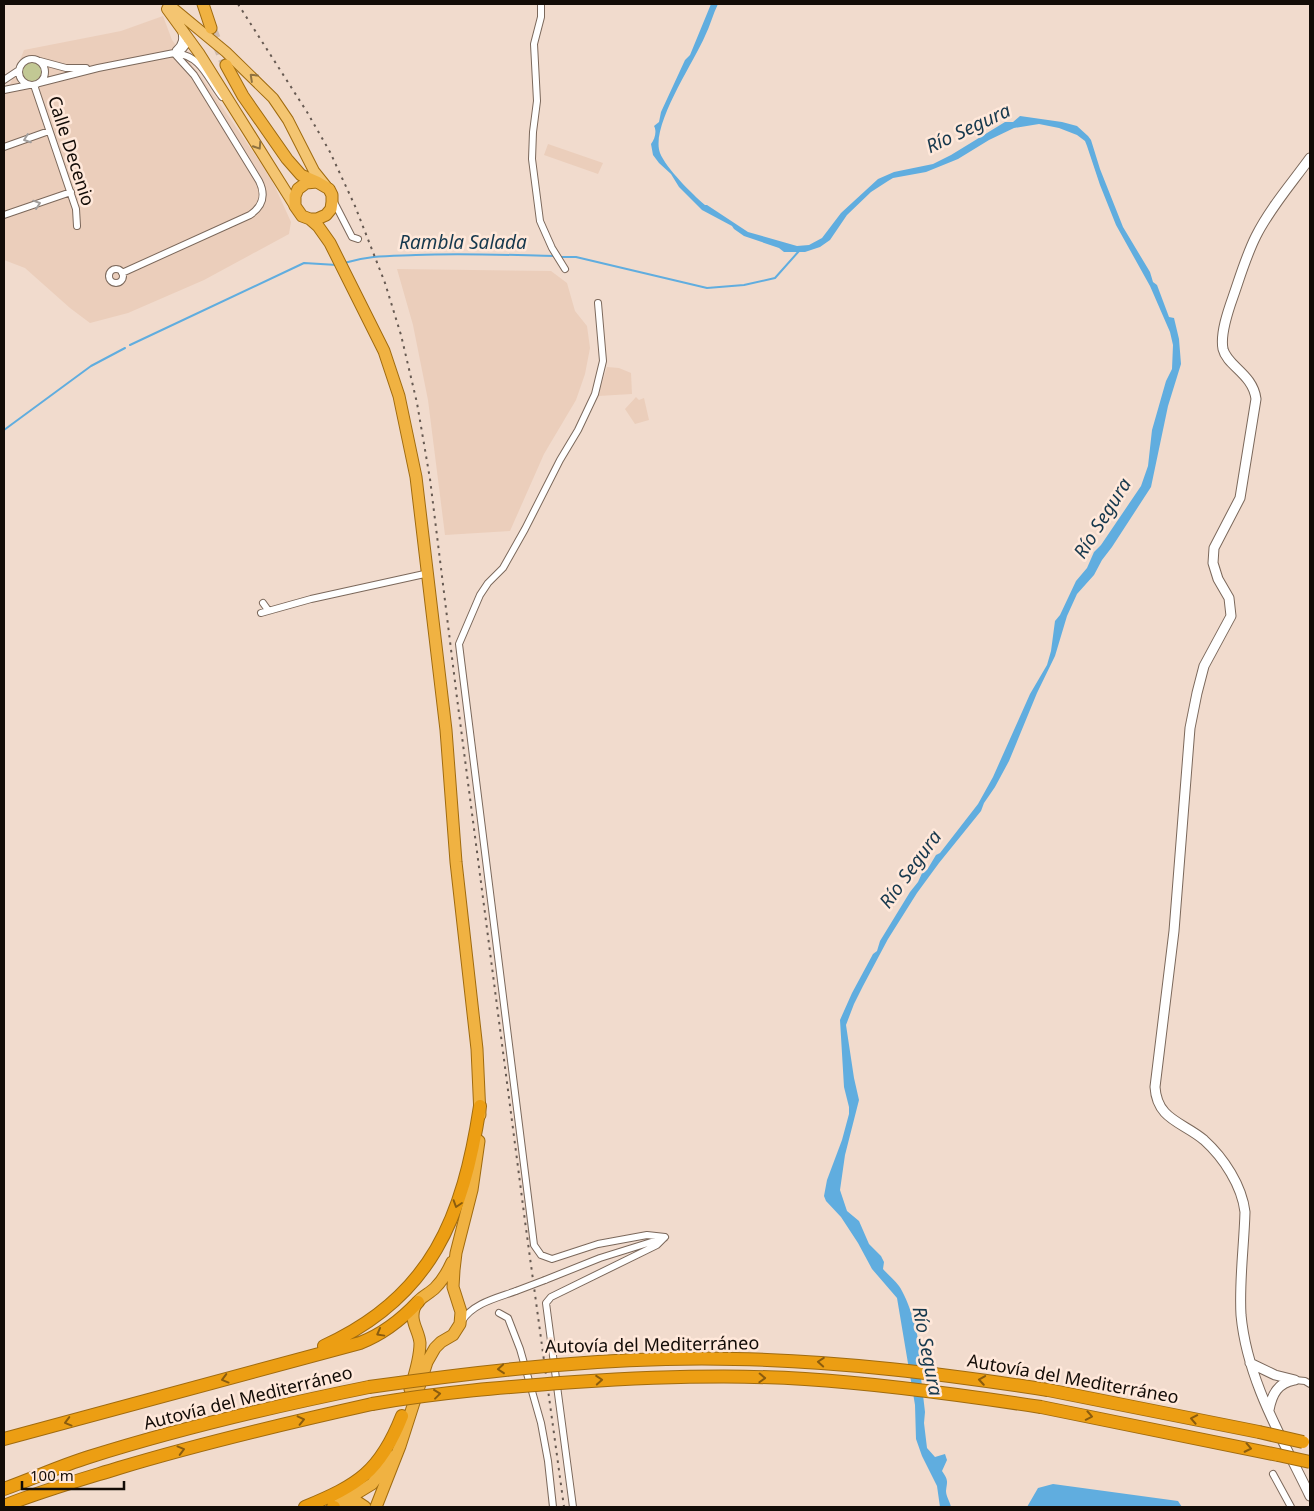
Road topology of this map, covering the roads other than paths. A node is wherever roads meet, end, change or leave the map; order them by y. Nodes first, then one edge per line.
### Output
1 (163, 4) edge
2 (168, 4) edge
3 (203, 4) edge
4 (541, 4) edge
5 (179, 25) junction
6 (207, 30) junction
7 (190, 40) junction
8 (174, 53) junction
9 (39, 61) junction
10 (226, 65) tunnel mouth
11 (98, 68) junction
12 (19, 70) junction
13 (4, 80) edge
14 (34, 84) junction
15 (4, 90) edge
16 (243, 123) junction
17 (49, 131) junction
18 (4, 147) edge
19 (1310, 158) edge
20 (287, 160) junction
21 (322, 184) junction
22 (71, 192) junction
23 (295, 201) junction
24 (332, 214) junction
25 (4, 215) edge
26 (310, 219) junction
27 (77, 226) dead end
28 (358, 239) dead end
29 (333, 248) junction
30 (565, 269) dead end
31 (122, 273) dead end
32 (598, 303) dead end
33 (428, 573) junction
34 (262, 603) dead end
35 (268, 610) junction
36 (260, 612) dead end
37 (480, 1106) junction
38 (665, 1237) junction
39 (456, 1253) junction
40 (423, 1298) junction
41 (458, 1305) junction
42 (476, 1307) junction
43 (499, 1314) dead end
44 (460, 1324) junction
45 (416, 1330) junction
46 (444, 1340) junction
47 (1250, 1362) junction
48 (281, 1364) junction
49 (1275, 1375) junction
50 (1295, 1380) junction
51 (1258, 1384) junction
52 (1310, 1384) edge
53 (1276, 1390) junction
54 (1269, 1410) junction
55 (402, 1416) junction
56 (4, 1440) edge
57 (1306, 1442) edge
58 (400, 1446) junction
59 (1310, 1462) edge
60 (1273, 1474) dead end
61 (4, 1489) edge
62 (51, 1489) junction
63 (1310, 1496) edge
64 (336, 1505) edge
65 (4, 1506) edge
66 (23, 1507) edge
67 (305, 1507) edge
68 (365, 1507) edge
69 (376, 1507) edge
70 (385, 1507) edge
71 (553, 1507) edge
72 (573, 1507) edge
73 (1291, 1507) edge

1 - 5 main road
2 - 6 main road
3 - 6 highway
4 - 30 street
5 - 7 main road
5 - 8 street
6 - 7 main road
21 -> 6 main road
7 - 8 street
7 - 16 main road
8 - 11 street
8 - 16 street
8 - 31 street
9 - 11 street
9 - 12 street
9 - 14 street
10 - 20 highway
11 - 14 street
12 - 13 street
12 - 14 street
14 - 15 street
14 - 17 street, Calle Decenio
16 -> 23 main road
17 -> 18 street
17 - 22 street, Calle Decenio
19 - 47 main road
20 - 21 highway
20 - 23 highway
21 - 23 highway
21 - 24 highway
25 -> 22 street
22 - 27 street, Calle Decenio
23 - 26 highway
24 - 26 highway
24 - 28 street
24 - 29 highway
26 - 29 highway
29 - 33 highway
32 - 38 street
33 - 35 street
33 - 37 highway
34 - 35 street
35 - 36 street
37 - 39 highway
37 -> 48 highway
38 - 42 street, bridge
38 - 72 street
39 - 40 highway
39 - 41 highway
40 - 41 highway
40 - 45 highway
40 -> 48 highway
41 - 42 street
41 - 44 highway
42 - 44 street
43 - 71 street
44 - 46 highway
45 - 46 highway
45 - 55 highway
46 - 58 highway
47 - 49 main road
47 - 51 main road
48 -> 56 highway
49 - 50 main road
49 - 51 main road
50 - 52 street
50 - 53 main road
51 - 53 main road
51 - 54 main road
53 - 54 main road
54 - 63 main road
55 - 64 highway
55 - 67 highway
57 -> 61 highway, Autovía del Mediterráneo, bridge
58 - 69 highway
58 - 70 highway
62 -> 59 highway, Autovía del Mediterráneo, bridge
60 - 73 street
62 - 65 highway, Autovía del Mediterráneo
62 - 66 highway
64 - 68 highway

